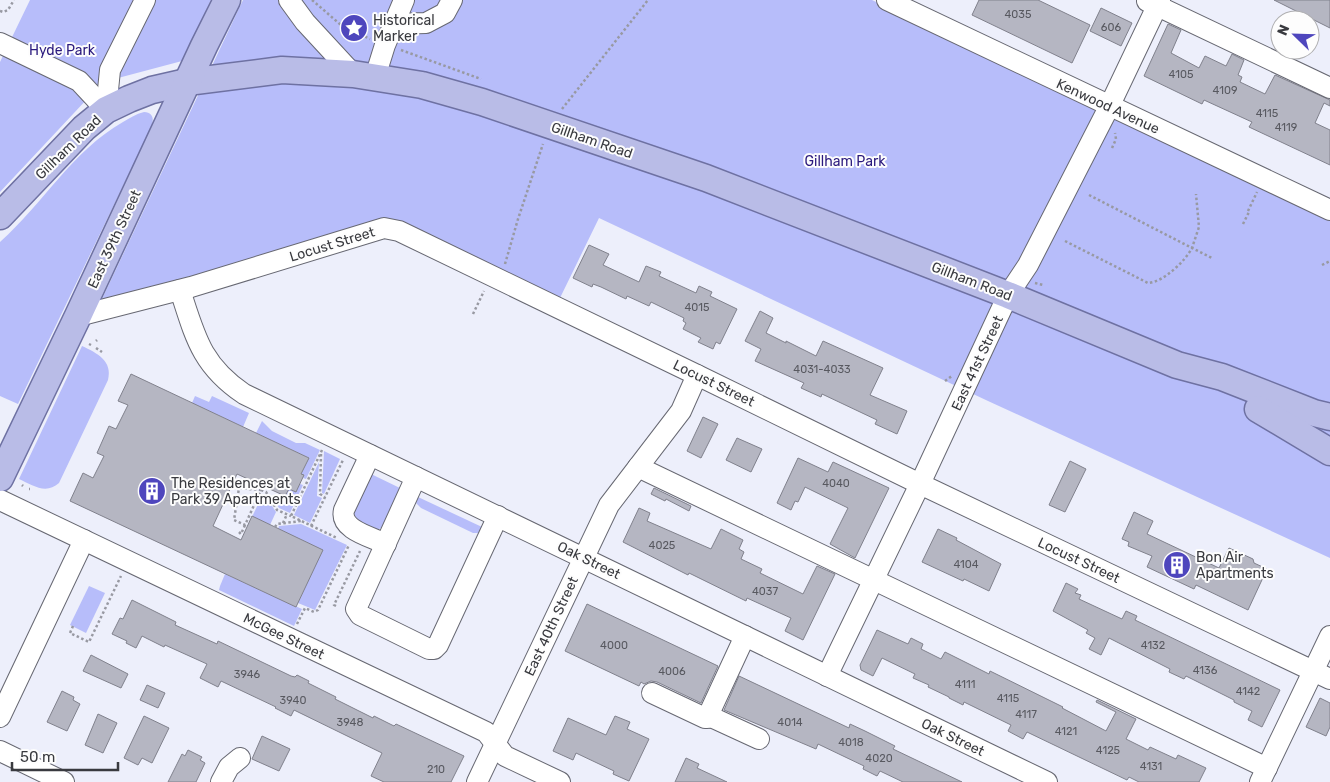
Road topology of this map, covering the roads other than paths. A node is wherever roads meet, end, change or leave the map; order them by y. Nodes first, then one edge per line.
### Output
1 (145, 0) edge
2 (227, 0) edge
3 (289, 0) edge
4 (404, 0) edge
5 (452, 0) edge
6 (888, 0) edge
7 (1154, 2) edge
8 (394, 24) junction
9 (0, 42) edge
10 (364, 76) junction
11 (187, 82) junction
12 (1330, 88) edge
13 (1109, 107) junction
14 (106, 110) junction
15 (6, 207) edge
16 (1330, 210) edge
17 (180, 290) junction
18 (1008, 296) junction
19 (78, 316) junction
20 (1177, 365) junction
21 (697, 375) junction
22 (1258, 409) junction
23 (1326, 421) edge
24 (1330, 452) edge
25 (370, 455) junction
26 (638, 467) junction
27 (416, 477) junction
28 (15, 483) edge
29 (920, 484) junction
30 (0, 500) edge
31 (498, 516) junction
32 (84, 540) junction
33 (386, 544) junction
34 (583, 558) junction
35 (874, 580) junction
36 (745, 636) junction
37 (1330, 636) edge
38 (1322, 675) edge
39 (827, 676) junction
40 (652, 693) dead end
41 (709, 716) junction
42 (0, 717) edge
43 (759, 740) dead end
44 (496, 744) junction
45 (0, 751) edge
46 (240, 758) dead end
47 (1264, 775) edge
48 (64, 782) edge
49 (222, 782) edge
50 (477, 782) edge
51 (560, 782) edge
52 (1047, 782) edge

1 - 14 street
2 - 11 main road, East 39th Street
3 - 10 street
4 - 8 street
5 - 8 street
6 - 13 street, Kenwood Avenue
7 - 12 street
7 - 13 street, East 41st Street
8 - 10 street
9 - 14 street
10 - 11 main road, Gillham Road
10 - 18 main road, Gillham Road
11 - 14 main road, Gillham Road
11 - 19 main road, East 39th Street
13 - 16 street, Kenwood Avenue
13 - 18 street, East 41st Street
14 - 15 main road, Gillham Road
17 - 19 street, Locust Street
17 - 21 street, Locust Street
17 - 25 street, Oak Street
18 - 20 main road, Gillham Road
18 - 29 street, East 41st Street
19 - 28 main road, East 39th Street
20 - 22 main road, Gillham Road
20 - 23 main road, Gillham Road
21 - 26 street, East 40th Street
21 - 29 street, Locust Street
22 - 23 main road, Gillham Road
22 - 24 main road
25 - 27 street, Oak Street
25 - 33 street
26 - 34 street, East 40th Street
26 - 35 street
27 - 31 street, Oak Street
27 - 33 street
29 - 35 street, East 41st Street
29 - 38 street, Locust Street
30 - 32 street, McGee Street
31 - 33 street
31 - 34 street, Oak Street
32 - 42 street
32 - 44 street, McGee Street
34 - 36 street, Oak Street
34 - 44 street, East 40th Street
35 - 39 street, East 41st Street
35 - 47 street
36 - 39 street, Oak Street
36 - 41 street
37 - 38 street
38 - 47 street
39 - 52 street, Oak Street
40 - 41 street
41 - 43 street
44 - 50 street, East 40th Street
44 - 51 street, McGee Street
45 - 48 street
46 - 49 street

